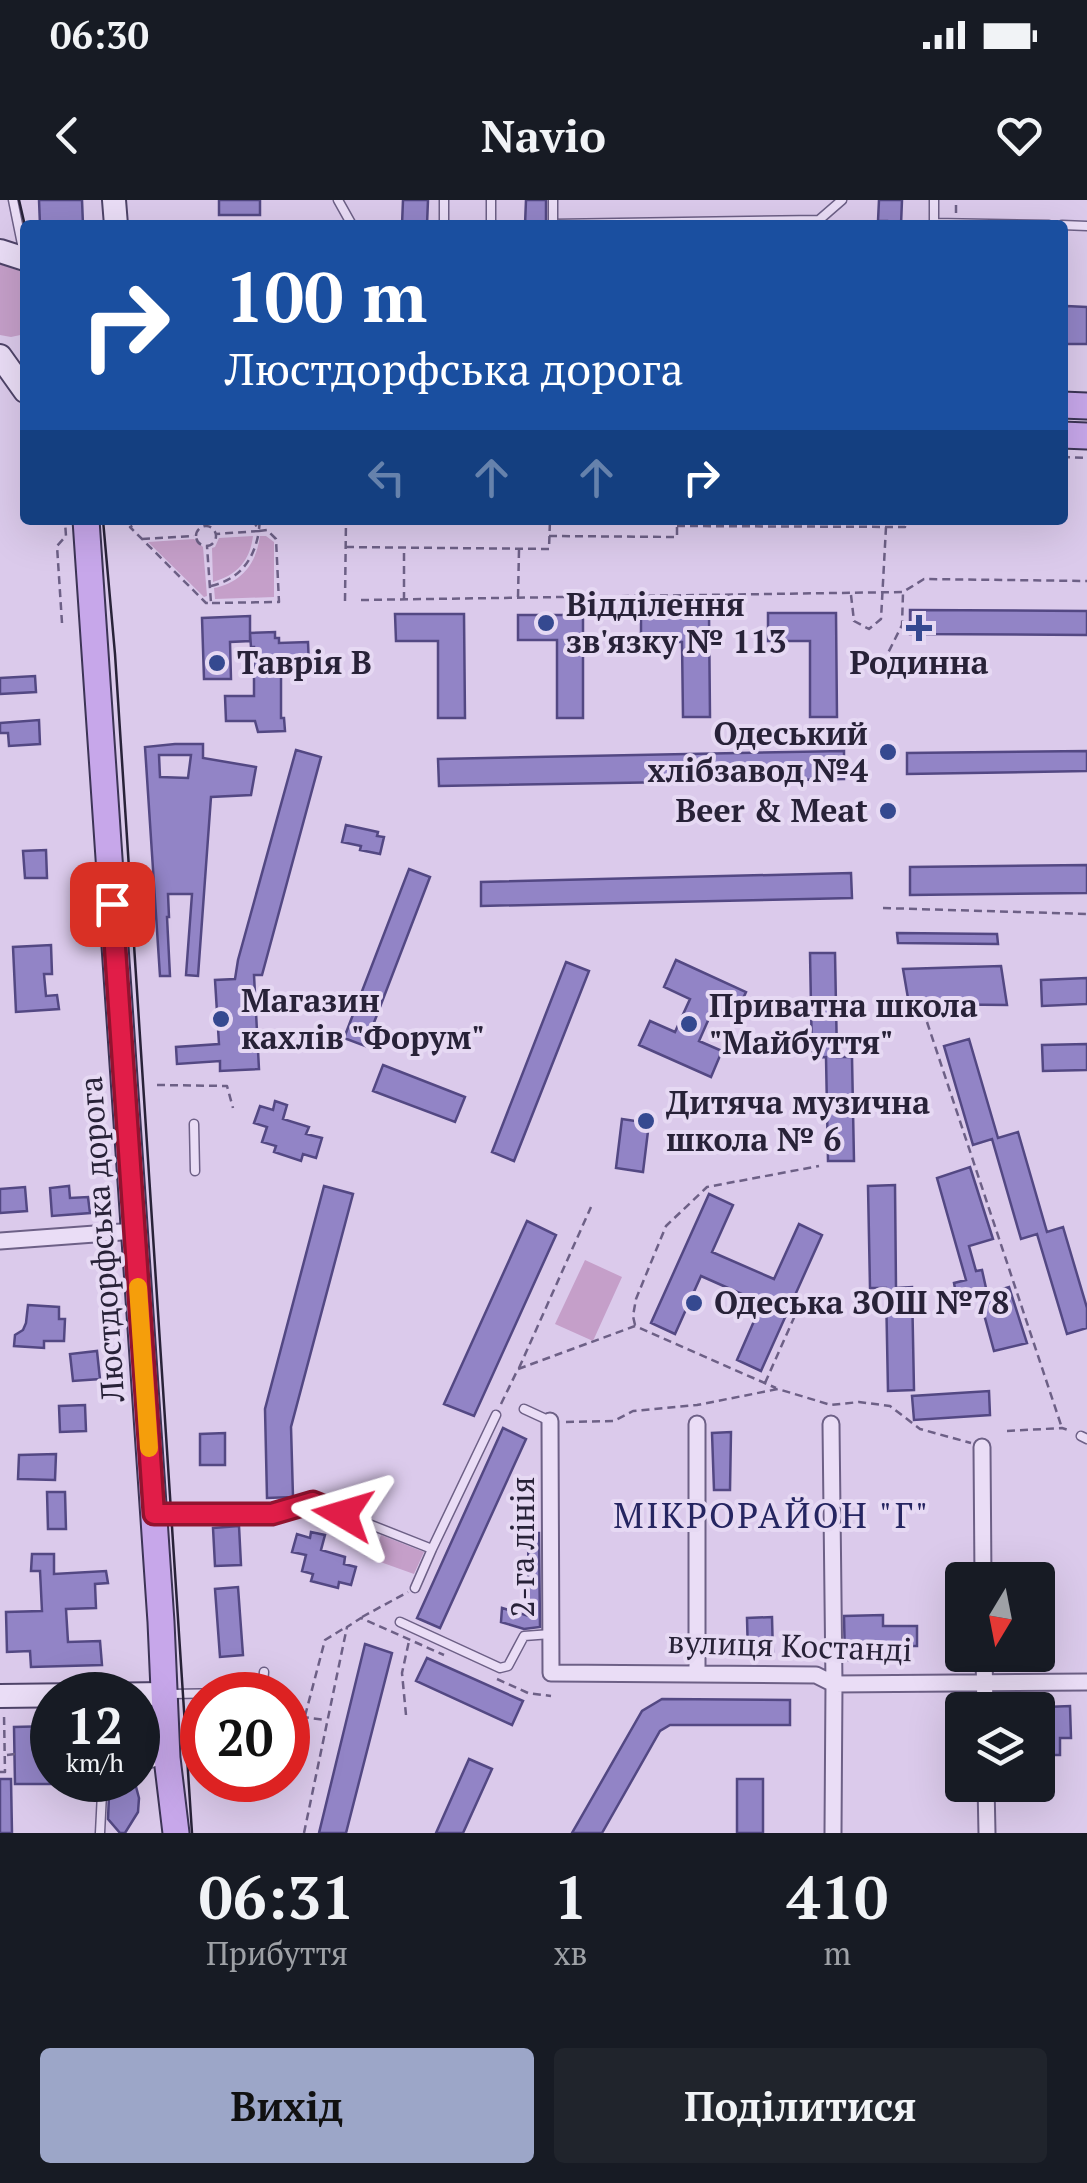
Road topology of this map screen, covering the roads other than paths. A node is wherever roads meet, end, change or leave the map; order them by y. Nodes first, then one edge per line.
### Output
1 (12, 200) edge
2 (842, 200) edge
3 (827, 220) edge
4 (20, 236) edge
5 (0, 356) edge
6 (20, 384) edge
7 (86, 525) edge
8 (194, 1124) dead end
9 (195, 1171) dead end
10 (134, 1232) junction
11 (0, 1241) edge
12 (524, 1409) dead end
13 (496, 1415) road end
14 (550, 1422) joint
15 (697, 1424) dead end
16 (832, 1424) dead end
17 (982, 1446) road end
18 (154, 1514) junction
19 (432, 1548) junction
20 (983, 1562) edge
21 (415, 1588) road end
22 (400, 1622) dead end
23 (550, 1634) junction
24 (984, 1672) edge
25 (551, 1673) joint
26 (697, 1673) junction
27 (1087, 1682) edge
28 (984, 1683) junction
29 (834, 1684) junction
30 (984, 1692) edge
31 (180, 1703) edge
32 (2, 1704) edge
33 (172, 1705) junction
34 (167, 1758) junction
35 (160, 1760) edge
36 (102, 1802) edge
37 (986, 1802) edge
38 (100, 1833) edge
39 (176, 1833) edge
40 (832, 1833) edge
41 (987, 1833) edge

1 - 4 lane
2 - 3 lane
5 - 6 street
7 - 10 main road, Люстдорфська дорога
8 - 9 lane
10 - 11 street
10 - 18 main road, Люстдорфська дорога
12 - 14 lane
13 - 19 lane
14 - 23 street, 2-га лінія
15 - 26 street
16 - 29 street
17 - 20 street
18 - 19 lane
18 - 33 main road, Люстдорфська дорога
19 - 21 lane
22 - 23 lane
23 - 25 street, 2-га лінія
24 - 28 street
25 - 26 street, вулиця Костанді
26 - 29 street, вулиця Костанді
27 - 28 street, вулиця Костанді
28 - 29 street, вулиця Костанді
28 - 30 street
29 - 40 street
31 - 33 lane
32 - 33 street
33 - 34 main road, Люстдорфська дорога
34 - 35 lane
34 - 39 main road, Люстдорфська дорога
36 - 38 lane
37 - 41 street

